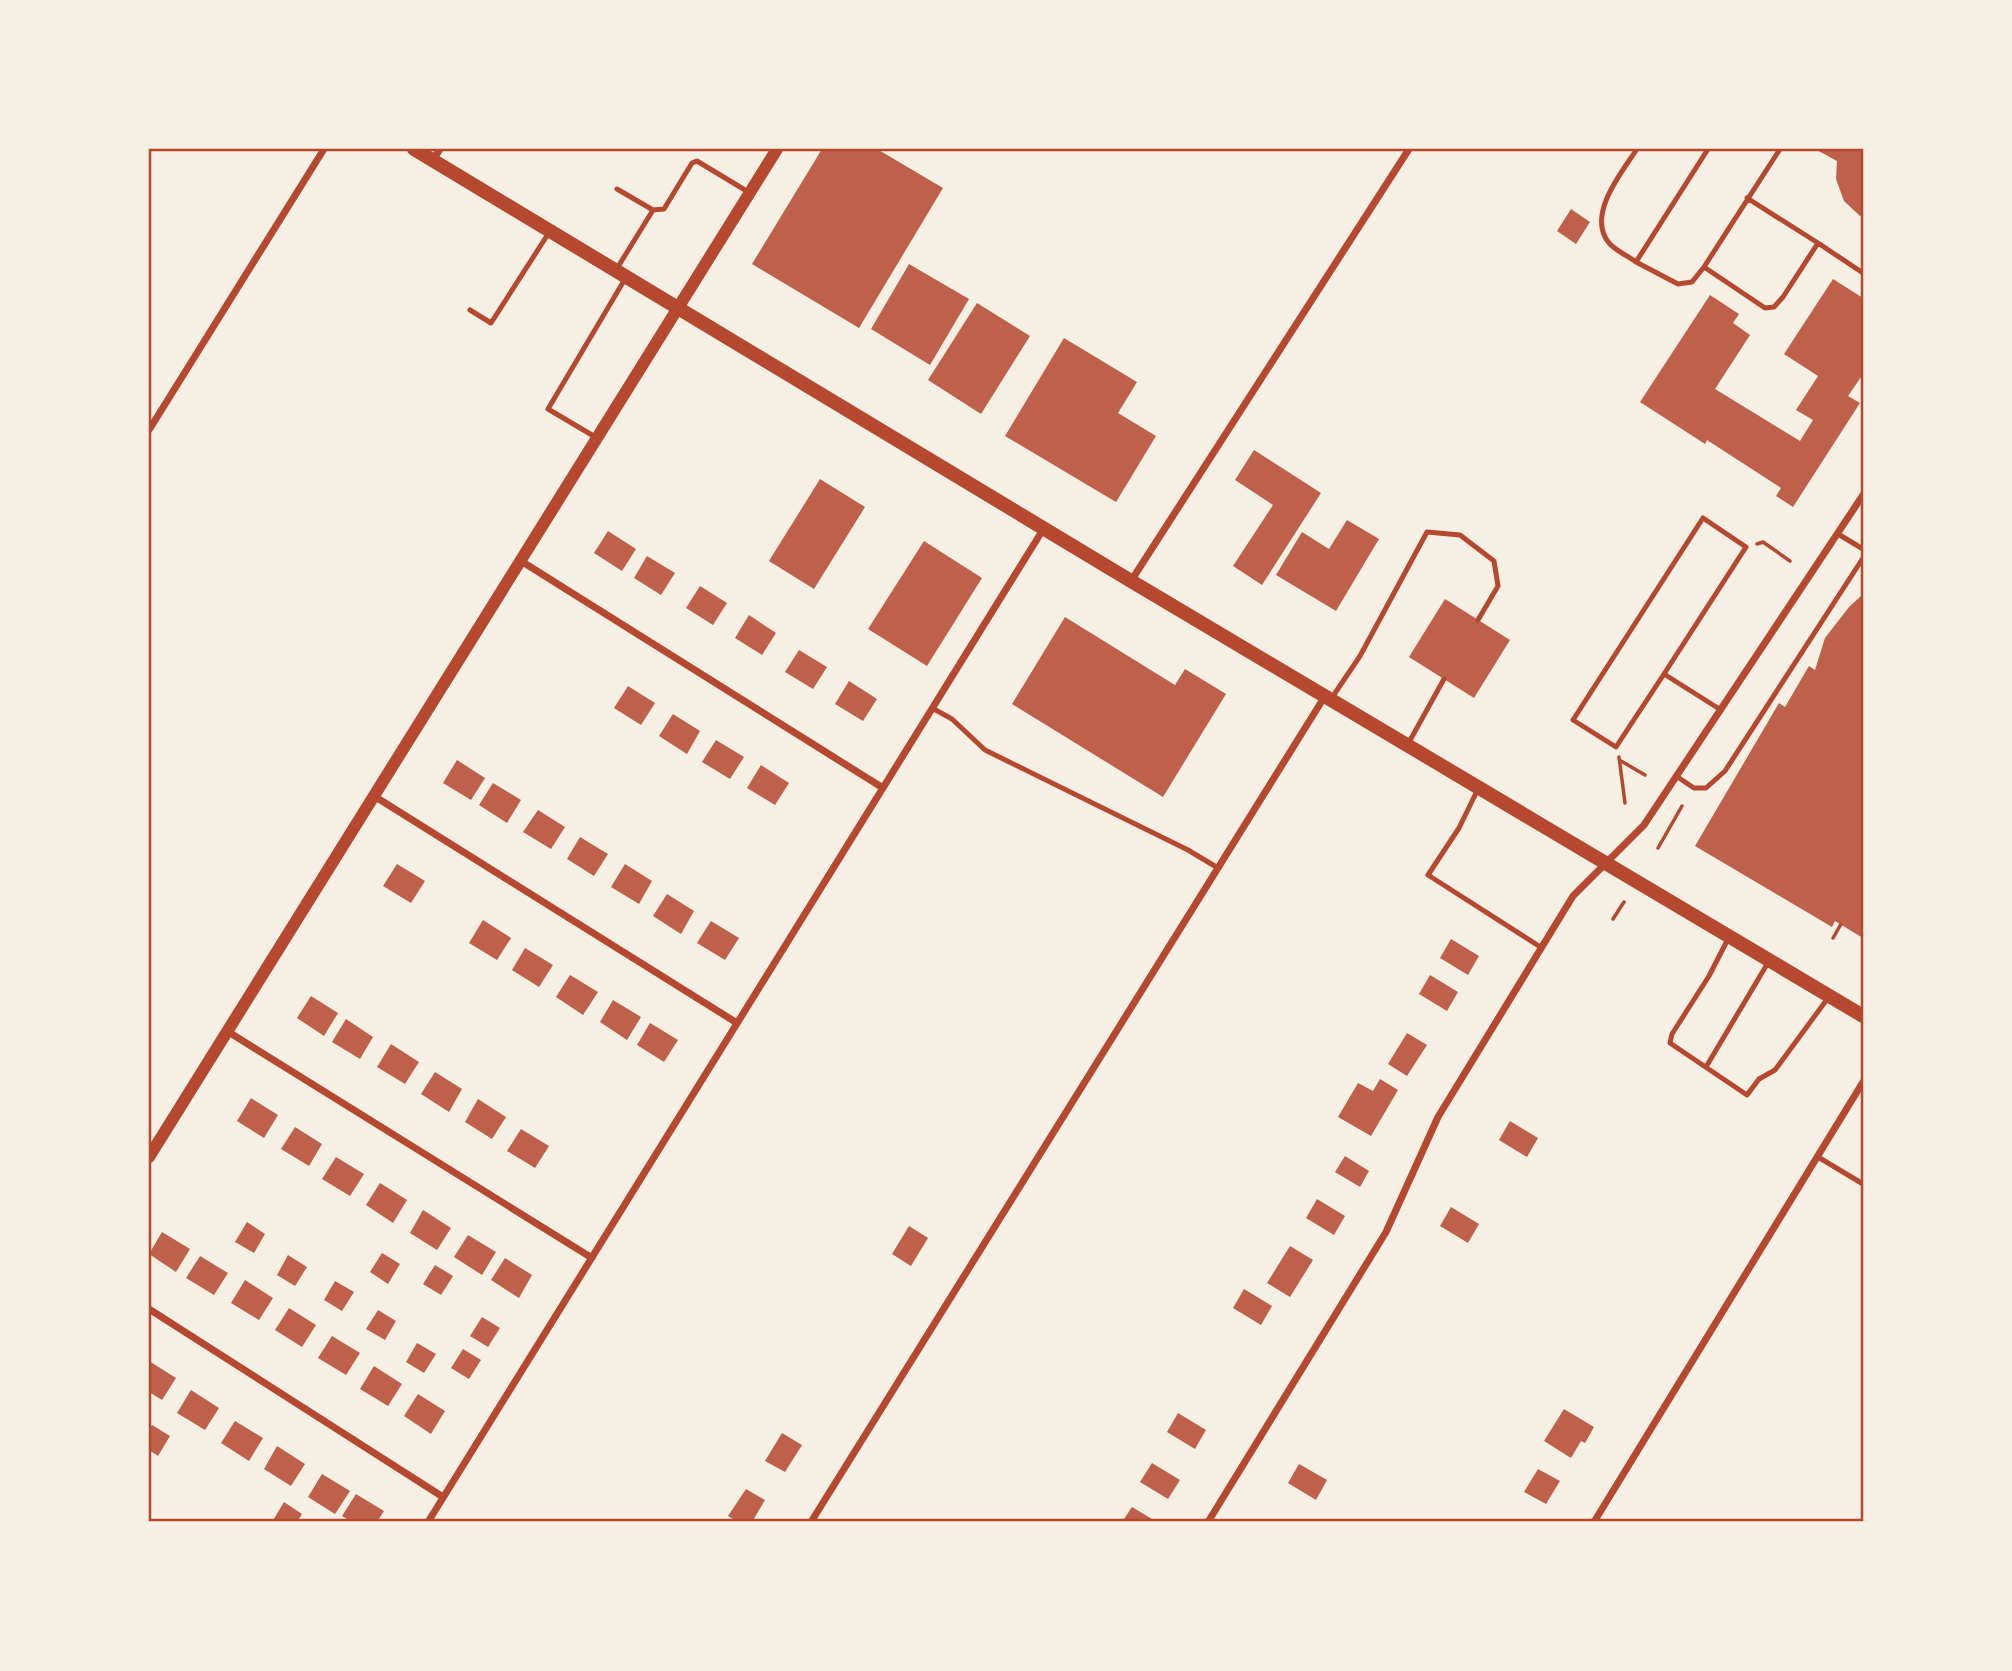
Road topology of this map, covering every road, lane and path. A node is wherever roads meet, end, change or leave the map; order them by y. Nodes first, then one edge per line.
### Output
1 (324, 149) edge
2 (414, 149) edge
3 (777, 149) edge
4 (1409, 149) edge
5 (1637, 149) edge
6 (1708, 149) edge
7 (1780, 149) edge
8 (436, 154) edge
9 (617, 189) dead end
10 (750, 193) junction
11 (1748, 198) junction
12 (653, 210) junction
13 (550, 232) junction
14 (1818, 243) junction
15 (1636, 262) junction
16 (1704, 267) junction
17 (1863, 273) edge
18 (622, 274) junction
19 (678, 308) junction
20 (470, 310) dead end
21 (149, 430) edge
22 (597, 438) junction
23 (1863, 495) edge
24 (1044, 528) junction
25 (1838, 534) junction
26 (1746, 547) junction
27 (1863, 549) edge
28 (1863, 558) edge
29 (521, 561) junction
30 (1790, 561) dead end
31 (1131, 581) junction
32 (1478, 620) dead end
33 (1664, 674) junction
34 (1444, 679) dead end
35 (1328, 697) junction
36 (932, 708) junction
37 (1721, 710) junction
38 (1408, 744) junction
39 (1616, 747) junction
40 (1621, 761) junction
41 (1645, 775) dead end
42 (1676, 776) junction
43 (1479, 787) junction
44 (883, 788) junction
45 (374, 796) junction
46 (1625, 803) dead end
47 (1682, 806) dead end
48 (1658, 848) dead end
49 (1606, 863) junction
50 (1218, 868) junction
51 (1624, 902) dead end
52 (1613, 919) dead end
53 (1841, 924) dead end
54 (1730, 936) junction
55 (1833, 937) dead end
56 (1542, 948) junction
57 (1769, 960) junction
58 (1830, 996) junction
59 (1863, 1016) edge
60 (737, 1023) junction
61 (227, 1030) junction
62 (1706, 1067) junction
63 (1863, 1082) edge
64 (149, 1157) edge
65 (1818, 1157) junction
66 (1863, 1184) edge
67 (592, 1258) junction
68 (149, 1309) edge
69 (443, 1497) junction
70 (428, 1522) edge
71 (811, 1522) edge
72 (1208, 1522) edge
73 (1594, 1522) edge

1 - 21 street
2 - 8 main road
3 - 10 street
4 - 31 street
5 - 15 lane
6 - 15 lane
7 - 11 lane
8 - 13 main road
9 - 12 lane
10 - 12 lane
10 - 19 street
11 - 14 lane
11 - 16 lane
12 - 18 lane
13 - 18 main road
13 - 20 lane
14 - 16 lane
14 - 17 lane
15 - 16 lane
18 - 19 main road
18 - 22 lane
19 - 22 street
19 - 24 main road
22 - 29 street
23 - 25 street
24 - 31 main road
24 - 36 street
25 - 27 lane
25 - 37 street
26 - 30 path
26 - 33 lane
26 - 39 lane
28 - 42 lane
29 - 44 street
29 - 45 street
31 - 35 main road
32 - 35 lane
33 - 37 lane
33 - 39 lane
34 - 38 lane
35 - 38 main road
35 - 50 street
36 - 44 street
36 - 50 lane
37 - 42 street
38 - 43 main road
39 - 40 path
40 - 41 path
40 - 46 path
42 - 49 street
43 - 49 main road
43 - 56 lane
44 - 60 street
45 - 60 street
45 - 61 street
47 - 48 path
49 - 54 main road
49 - 56 street
50 - 71 street
51 - 52 path
53 - 55 path
54 - 57 main road
54 - 62 lane
56 - 72 street
57 - 58 main road
57 - 62 lane
58 - 59 main road
58 - 62 lane
60 - 67 street
61 - 64 street
61 - 67 street
63 - 65 street
65 - 66 lane
65 - 73 street
67 - 69 street
68 - 69 street
69 - 70 street

